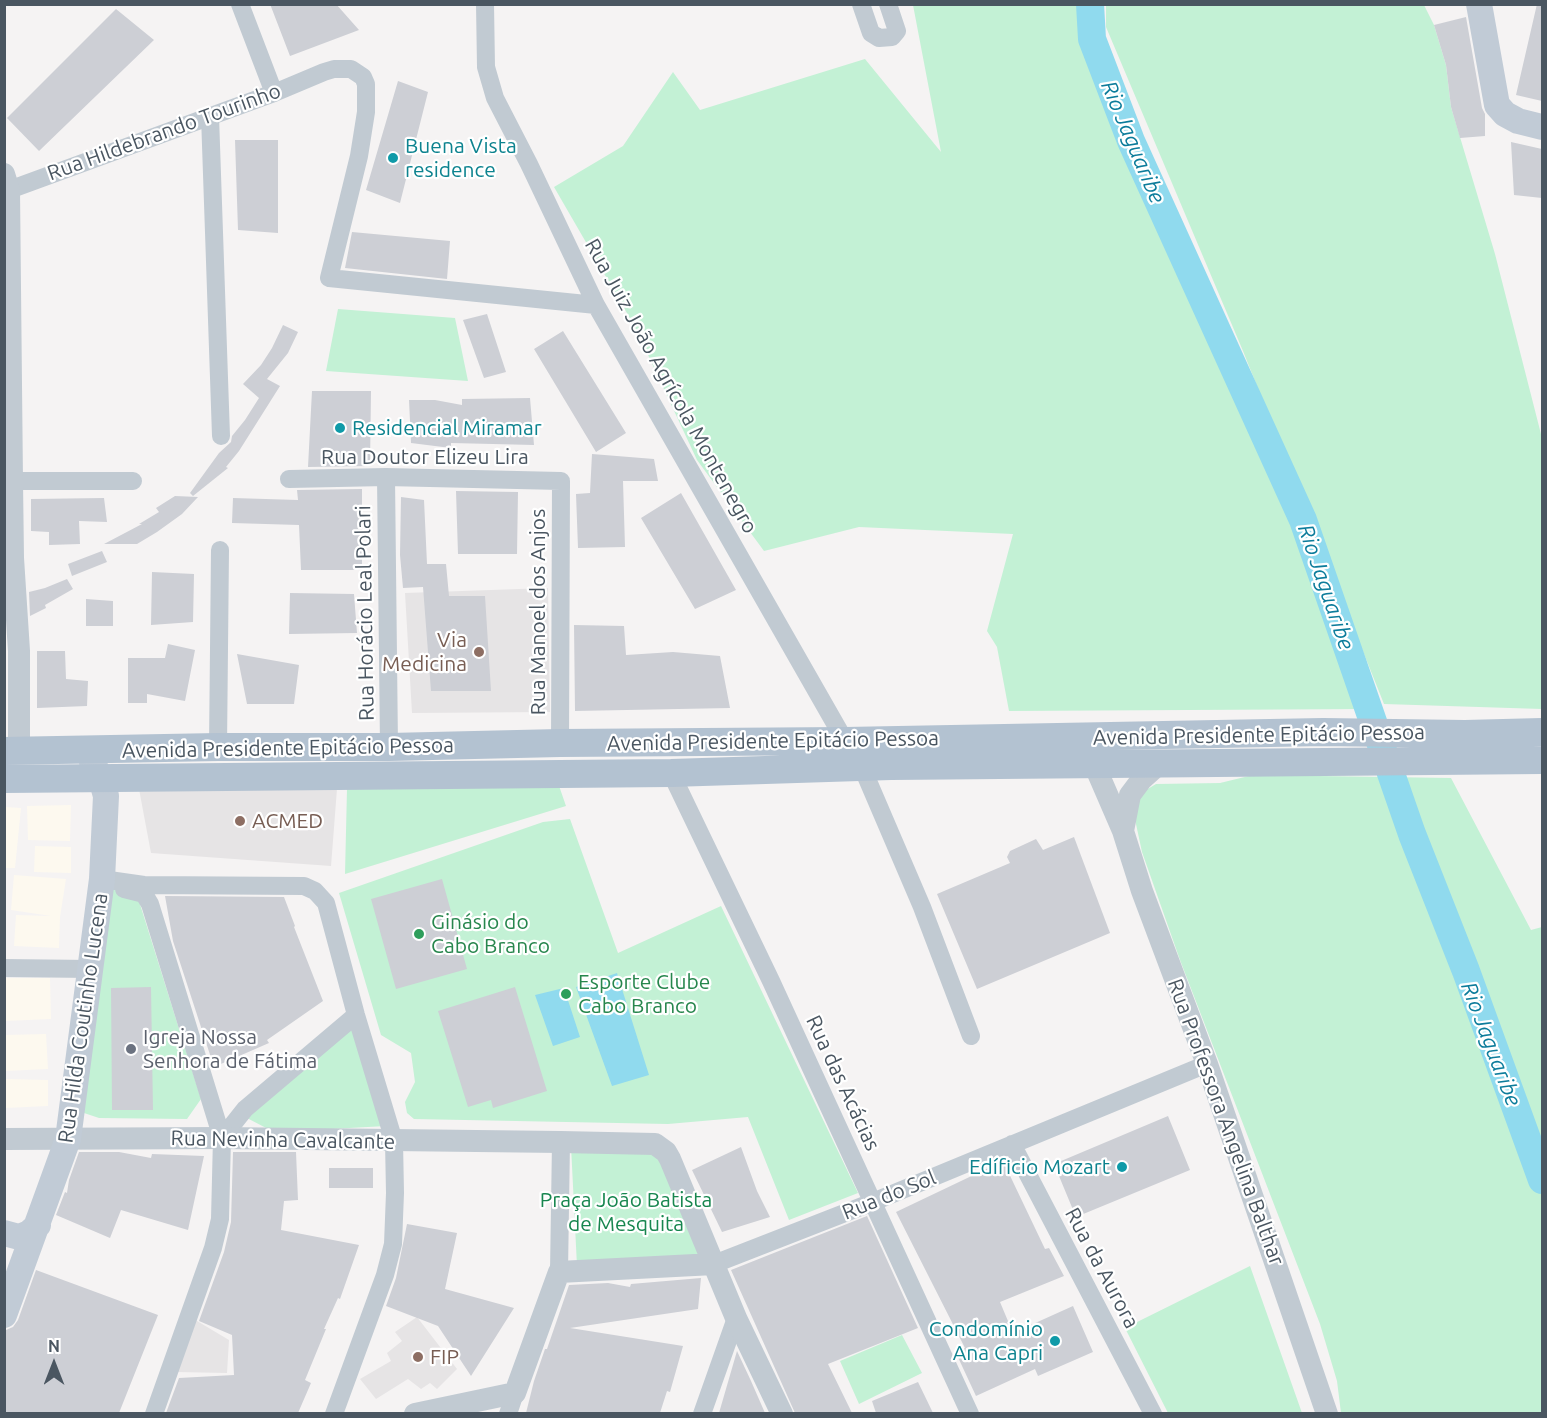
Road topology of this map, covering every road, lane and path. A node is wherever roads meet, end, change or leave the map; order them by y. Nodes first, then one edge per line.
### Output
1 (240, 4) edge
2 (485, 4) edge
3 (861, 4) edge
4 (888, 4) edge
5 (1479, 4) edge
6 (274, 93) junction
7 (210, 116) junction
8 (1542, 127) edge
9 (6, 185) edge
10 (596, 305) junction
11 (221, 436) dead end
12 (386, 477) junction
13 (289, 479) dead end
14 (8, 481) edge
15 (133, 481) dead end
16 (561, 481) joint
17 (220, 550) dead end
18 (1542, 732) edge
19 (845, 741) junction
20 (560, 743) junction
21 (218, 747) junction
22 (389, 747) junction
23 (1466, 747) junction
24 (12, 751) edge
25 (86, 751) junction
26 (1542, 760) edge
27 (1161, 762) junction
28 (1094, 764) junction
29 (862, 767) junction
30 (671, 773) junction
31 (101, 778) junction
32 (4, 779) edge
33 (1123, 831) junction
34 (159, 885) junction
35 (101, 887) junction
36 (150, 904) junction
37 (4, 968) edge
38 (91, 969) junction
39 (356, 1015) junction
40 (971, 1036) dead end
41 (1207, 1064) junction
42 (222, 1138) junction
43 (4, 1139) edge
44 (68, 1139) junction
45 (394, 1141) junction
46 (561, 1142) junction
47 (1012, 1144) junction
48 (873, 1202) junction
49 (38, 1225) junction
50 (4, 1233) edge
51 (714, 1263) junction
52 (559, 1272) junction
53 (4, 1315) edge
54 (736, 1318) junction
55 (511, 1403) edge
56 (154, 1413) edge
57 (334, 1413) edge
58 (415, 1413) edge
59 (702, 1413) edge
60 (782, 1413) edge
61 (970, 1413) edge
62 (1153, 1413) edge
63 (1327, 1413) edge

1 - 6 street
2 - 10 street, Rua Juiz João Agrícola Montenegro
3 - 4 street
5 - 8 main road
6 - 7 street, Rua Hildebrando Tourinho
6 - 10 street, Rua Hildebrando Tourinho
7 - 9 street, Rua Hildebrando Tourinho
7 - 11 street
9 - 14 street
10 - 19 street, Rua Juiz João Agrícola Montenegro
12 - 13 street, Rua Doutor Elizeu Lira
12 - 16 street, Rua Doutor Elizeu Lira
12 - 22 street, Rua Horácio Leal Polari
14 - 15 street
14 - 24 street
16 - 20 street, Rua Manoel dos Anjos
17 - 21 street
18 - 23 main road, Avenida Presidente Epitácio Pessoa
19 - 20 main road, Avenida Presidente Epitácio Pessoa
19 - 23 main road, Avenida Presidente Epitácio Pessoa
20 - 22 main road, Avenida Presidente Epitácio Pessoa
21 - 22 main road, Avenida Presidente Epitácio Pessoa
21 - 25 main road, Avenida Presidente Epitácio Pessoa
23 - 26 main road, Avenida Presidente Epitácio Pessoa
23 - 27 main road, Avenida Presidente Epitácio Pessoa
24 - 25 main road, Avenida Presidente Epitácio Pessoa
25 - 31 main road, Rua Hilda Coutinho Lucena
27 - 28 main road, Avenida Presidente Epitácio Pessoa
27 - 33 street
28 - 29 main road, Avenida Presidente Epitácio Pessoa
28 - 33 street, Rua Professora Angelina Balthar
29 - 30 main road, Avenida Presidente Epitácio Pessoa
29 - 40 street
30 - 31 main road, Avenida Presidente Epitácio Pessoa
30 - 48 street, Rua das Acácias
31 - 32 main road, Avenida Presidente Epitácio Pessoa
31 - 35 main road, Rua Hilda Coutinho Lucena
33 - 41 street, Rua Professora Angelina Balthar
34 - 35 street
34 - 36 street
34 - 39 street
35 - 36 street
35 - 38 main road, Rua Hilda Coutinho Lucena
36 - 42 street
37 - 38 street
38 - 44 main road, Rua Hilda Coutinho Lucena
39 - 42 street
39 - 45 street
41 - 47 street, Rua do Sol
41 - 63 street, Rua Professora Angelina Balthar
42 - 44 street, Rua Nevinha Cavalcante
42 - 45 street, Rua Nevinha Cavalcante
42 - 56 street
43 - 44 street, Rua Nevinha Cavalcante
44 - 49 main road, Rua Hilda Coutinho Lucena
45 - 46 street, Rua Nevinha Cavalcante
45 - 57 street
46 - 51 street, Rua Nevinha Cavalcante
46 - 52 street
47 - 48 street, Rua do Sol
47 - 62 street, Rua da Aurora
48 - 51 street, Rua do Sol
48 - 61 street, Rua das Acácias
49 - 50 main road
49 - 53 main road, Rua Hilda Coutinho Lucena
51 - 52 street, Rua do Sol
51 - 54 street
52 - 55 street
54 - 59 street
54 - 60 street
55 - 58 street

